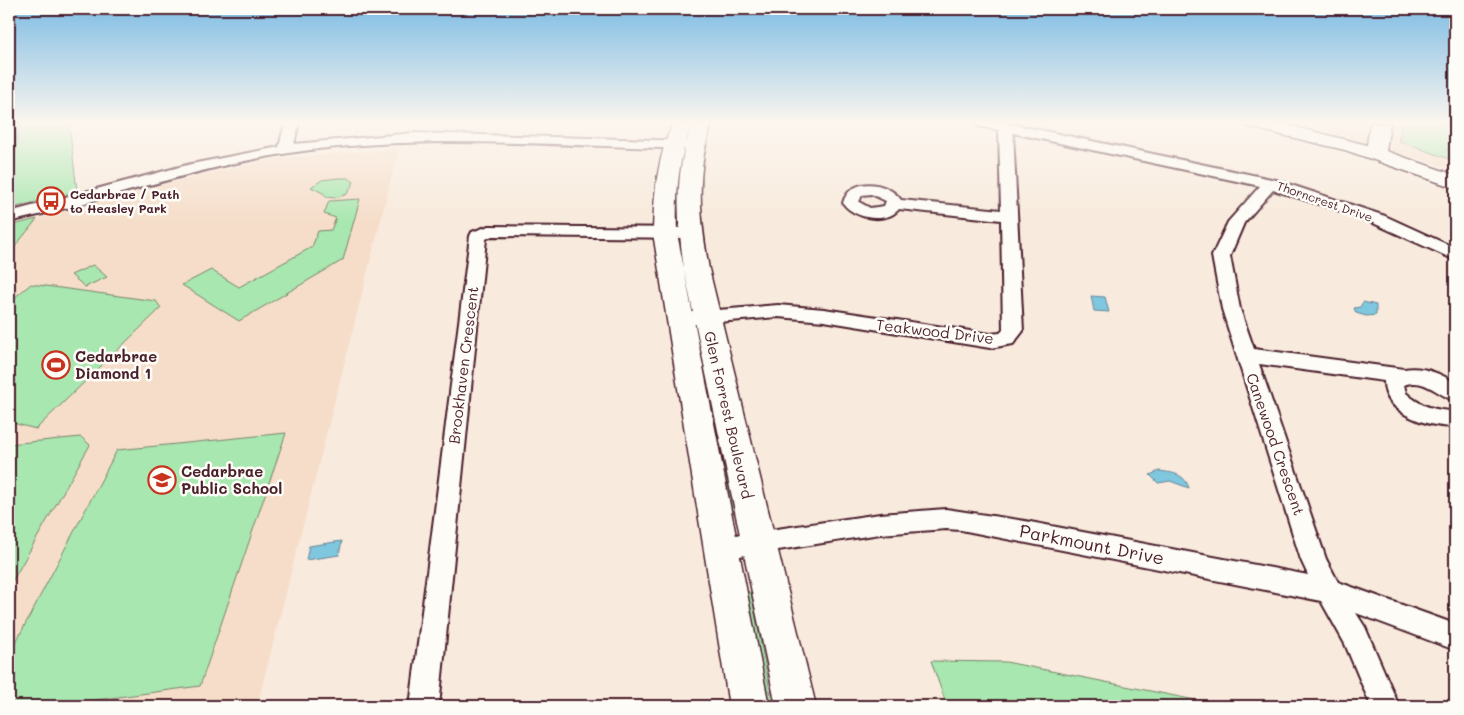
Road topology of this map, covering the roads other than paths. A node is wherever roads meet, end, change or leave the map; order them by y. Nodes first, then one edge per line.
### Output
1 (254, 156) edge
2 (687, 156) edge
3 (1007, 156) edge
4 (1145, 156) edge
5 (1383, 156) edge
6 (1455, 182) edge
7 (1271, 183) junction
8 (894, 204) dead end
9 (1008, 216) junction
10 (9, 217) edge
11 (678, 233) junction
12 (1455, 255) edge
13 (693, 318) junction
14 (1246, 354) junction
15 (1401, 376) junction
16 (1455, 393) edge
17 (1455, 419) edge
18 (758, 543) junction
19 (721, 548) junction
20 (1329, 591) junction
21 (1455, 637) edge
22 (424, 706) edge
23 (749, 706) edge
24 (796, 706) edge
25 (1385, 706) edge

1 - 10 street
2 - 11 street, Glen Forrest Boulevard
3 - 9 street, Teakwood Drive
4 - 7 street, Thorncrest Drive
5 - 6 street
7 - 12 street, Thorncrest Drive
7 - 14 street, Canewood Crescent
8 - 9 street
9 - 13 street, Teakwood Drive
11 - 13 street, Glen Forrest Boulevard
11 - 22 street, Brookhaven Crescent
13 - 18 street, Glen Forrest Boulevard
13 - 19 street, Glen Forrest Boulevard
14 - 15 street
14 - 20 street, Canewood Crescent
15 - 16 street
15 - 17 street
18 - 19 street, Parkmount Drive
18 - 20 street, Parkmount Drive
18 - 24 street, Glen Forrest Boulevard
19 - 23 street, Glen Forrest Boulevard
20 - 21 street, Parkmount Drive
20 - 25 street, Canewood Crescent

